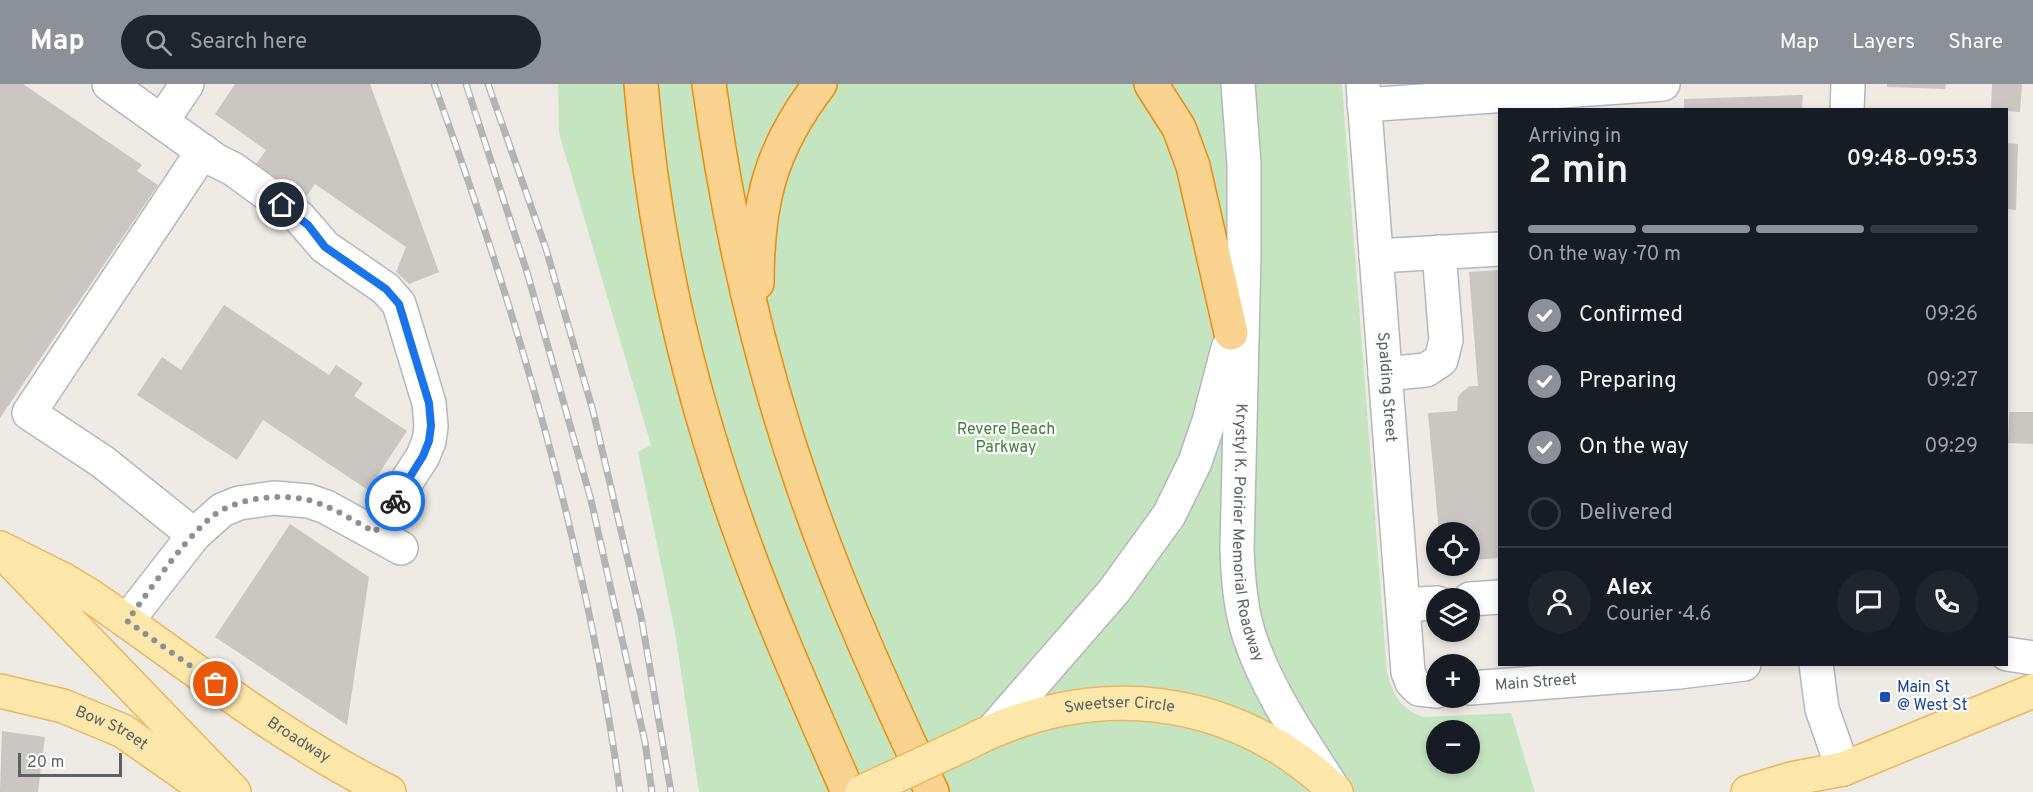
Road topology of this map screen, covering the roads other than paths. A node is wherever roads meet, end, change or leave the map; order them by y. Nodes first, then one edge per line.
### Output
1 (109, 84) edge
2 (188, 84) edge
3 (641, 84) edge
4 (709, 84) edge
5 (819, 84) edge
6 (1151, 84) edge
7 (1238, 84) edge
8 (1663, 84) edge
9 (1848, 84) edge
10 (1364, 95) edge
11 (1847, 108) edge
12 (162, 121) junction
13 (203, 151) junction
14 (1498, 249) edge
15 (1439, 252) junction
16 (1244, 255) junction
17 (1376, 256) junction
18 (1231, 333) junction
19 (766, 366) junction
20 (1385, 374) junction
21 (194, 535) junction
22 (0, 549) edge
23 (1498, 597) edge
24 (1480, 598) edge
25 (1426, 604) edge
26 (1403, 605) junction
27 (127, 621) junction
28 (2008, 654) edge
29 (2033, 658) edge
30 (1728, 666) edge
31 (1816, 666) edge
32 (1480, 687) edge
33 (1426, 689) edge
34 (0, 691) edge
35 (2033, 691) edge
36 (980, 736) junction
37 (1843, 769) junction
38 (1335, 791) edge
39 (210, 792) edge
40 (234, 792) edge
41 (389, 792) edge
42 (848, 792) edge
43 (862, 792) edge
44 (903, 792) edge
45 (932, 792) edge
46 (1749, 792) edge
47 (1819, 792) edge

1 - 12 street
2 - 12 street
3 - 42 highway
4 - 19 highway
5 - 19 highway
6 - 18 highway
7 - 16 street, Krystyl K. Poirier Memorial Roadway
8 - 10 street
9 - 11 street
10 - 17 street, Spalding Street
12 - 13 street
13 - 21 street
13 - 21 street
14 - 15 street
15 - 17 street
15 - 20 street
16 - 18 street, Krystyl K. Poirier Memorial Roadway
16 - 38 street, Krystyl K. Poirier Memorial Roadway
17 - 20 street, Spalding Street
18 - 36 street, Krystyl K. Poirier Memorial Roadway
19 - 45 highway
20 - 26 street, Spalding Street
21 - 27 street
22 - 27 main road, Broadway
22 - 40 main road, Broadway
23 - 24 street
25 - 26 street
26 - 33 street, Spalding Street
27 - 41 main road, Broadway
28 - 29 street
30 - 32 street, Main Street
31 - 37 street
34 - 39 main road, Bow Street
35 - 37 main road
36 - 38 main road, Sweetser Circle
36 - 43 main road, bridge
36 - 44 main road, Sweetser Circle, bridge
37 - 46 main road
37 - 47 main road

